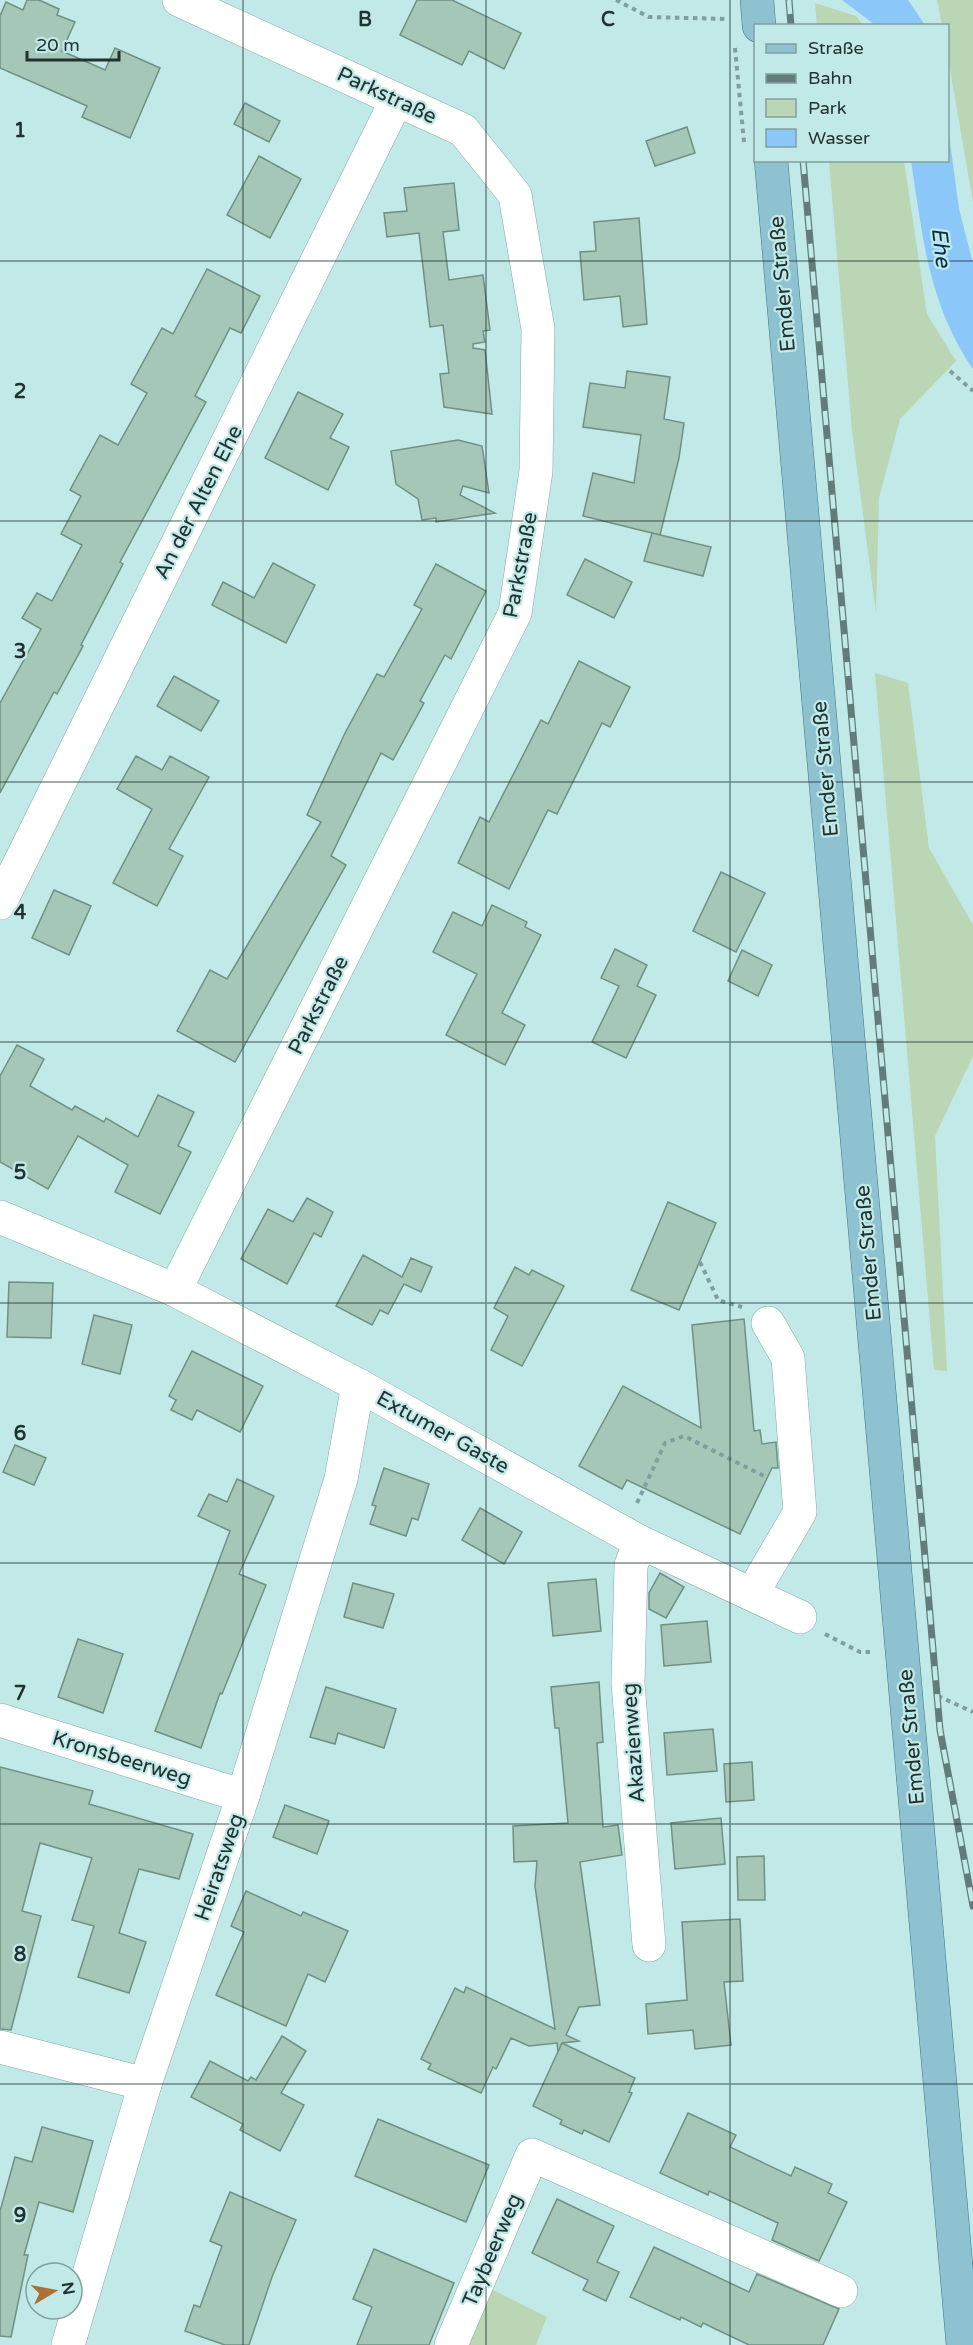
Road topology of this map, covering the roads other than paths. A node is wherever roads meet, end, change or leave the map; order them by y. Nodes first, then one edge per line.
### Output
1 (179, 0) edge
2 (396, 101) junction
3 (771, 162) edge
4 (0, 903) edge
5 (0, 1217) edge
6 (175, 1290) junction
7 (768, 1323) road end
8 (358, 1385) junction
9 (632, 1537) junction
10 (752, 1594) junction
11 (800, 1617) road end
12 (0, 1720) edge
13 (243, 1796) junction
14 (649, 1945) dead end
15 (0, 2047) edge
16 (145, 2084) junction
17 (841, 2291) dead end
18 (68, 2345) edge
19 (451, 2345) edge
20 (963, 2345) edge

1 - 2 street, Parkstraße
2 - 4 street, An der Alten Ehe
2 - 6 street, Parkstraße
3 - 20 main road, Emder Straße
5 - 6 street, Extumer Gaste
6 - 8 street, Extumer Gaste
7 - 10 street
8 - 9 street, Extumer Gaste
8 - 13 street, Heiratsweg
9 - 10 street, Extumer Gaste
9 - 14 street, Akazienweg
10 - 11 street, Extumer Gaste
12 - 13 street, Kronsbeerweg
13 - 16 street, Heiratsweg
15 - 16 street
16 - 18 street, Heiratsweg
17 - 19 street, Taybeerweg

